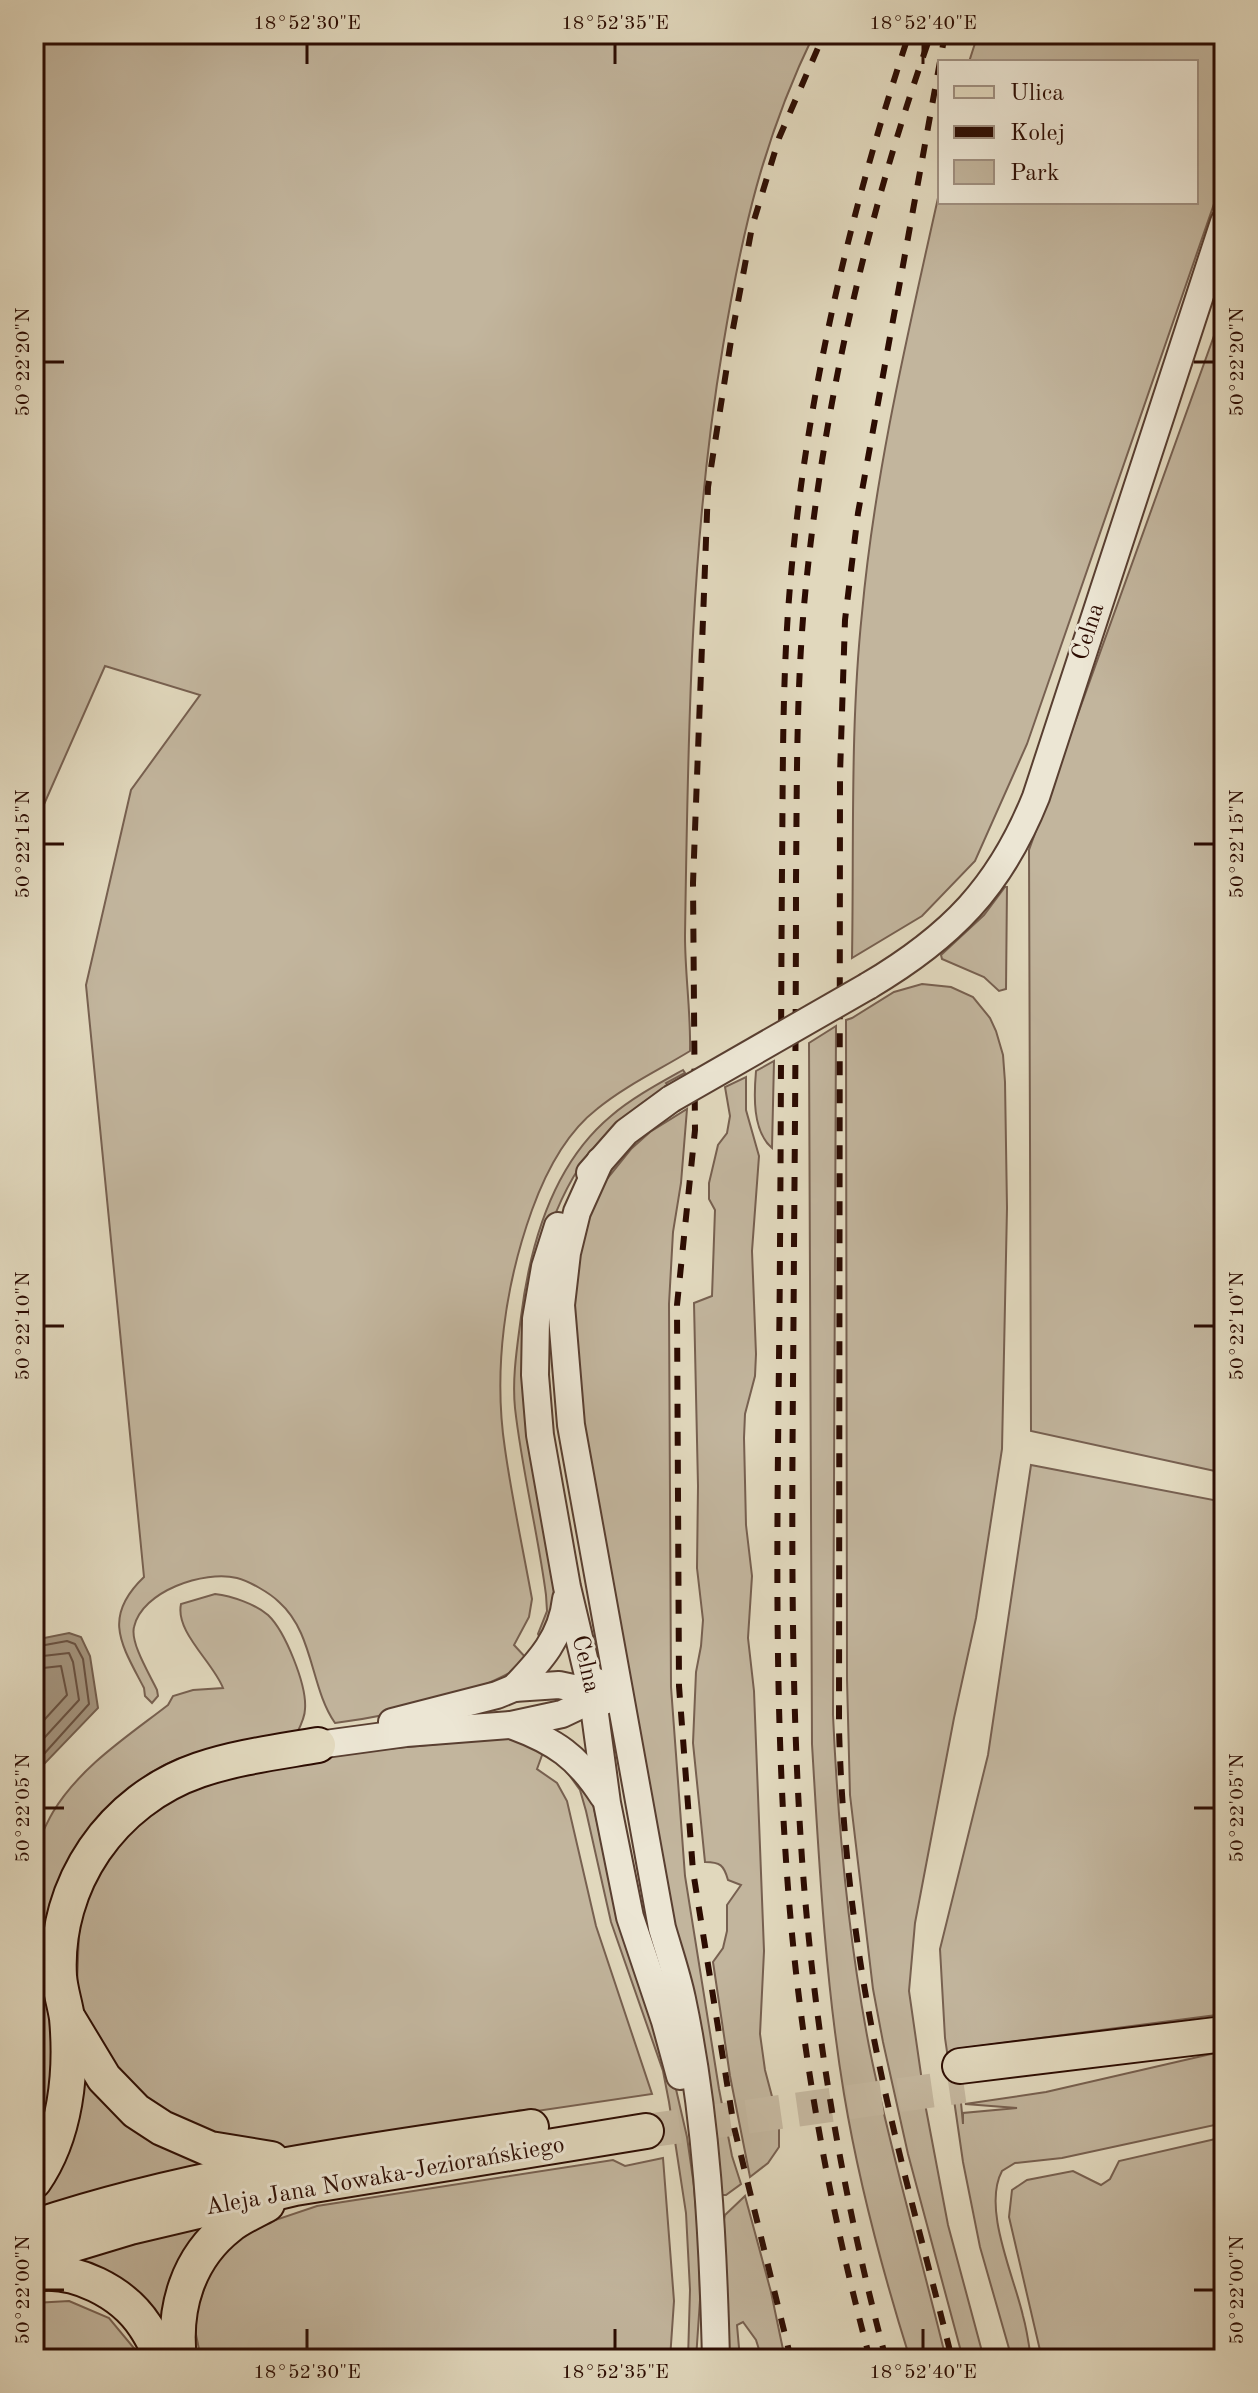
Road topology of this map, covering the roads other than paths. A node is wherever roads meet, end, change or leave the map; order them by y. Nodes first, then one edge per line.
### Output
1 (1224, 222) edge
2 (600, 1161) junction
3 (567, 1587) junction
4 (607, 1624) junction
5 (514, 1688) junction
6 (592, 1692) junction
7 (511, 1725) junction
8 (629, 1741) junction
9 (328, 1743) junction
10 (607, 1803) junction
11 (67, 2016) junction
12 (1224, 2035) edge
13 (962, 2076) tunnel mouth
14 (644, 2121) tunnel mouth
15 (706, 2172) junction
16 (293, 2175) junction
17 (34, 2181) edge
18 (34, 2227) edge
19 (34, 2256) edge
20 (34, 2274) edge
21 (164, 2359) edge
22 (179, 2359) edge
23 (716, 2359) edge

1 - 2 street, Celna, bridge
2 - 3 street, Celna
2 - 4 street, Celna
3 - 5 street
3 - 6 street, Celna
4 - 6 street
4 - 8 street, Celna
5 - 6 street
5 - 9 street
6 - 7 street
6 - 8 street
6 - 10 street, Celna
7 - 9 street
7 - 10 street
8 - 15 street, Celna
9 - 11 main road
10 - 15 street, Celna
11 - 16 main road
11 - 17 main road
12 - 13 main road
14 - 16 main road, Aleja Jana Nowaka-Jeziorańskiego
15 - 23 street, Celna
16 - 18 main road, Aleja Jana Nowaka-Jeziorańskiego
16 - 19 main road, Aleja Jana Nowaka-Jeziorańskiego
16 - 22 main road
20 - 21 main road

